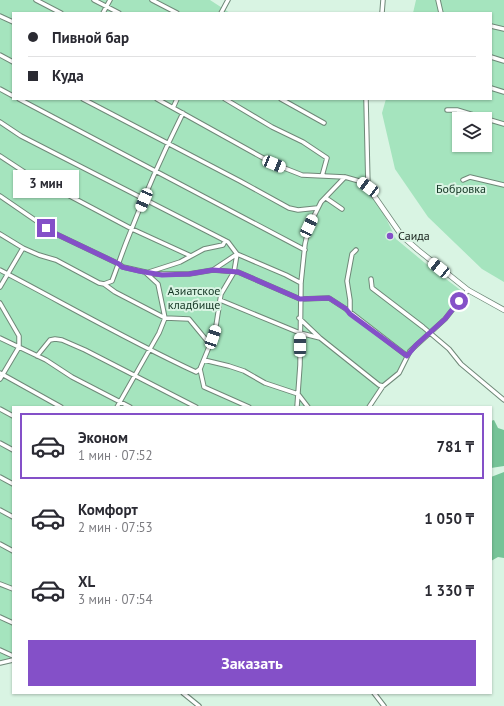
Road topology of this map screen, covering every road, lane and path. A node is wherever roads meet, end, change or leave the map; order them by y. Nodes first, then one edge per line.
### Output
1 (36, 0) edge
2 (94, 0) edge
3 (110, 0) edge
4 (152, 0) edge
5 (228, 0) edge
6 (383, 0) edge
7 (438, 0) edge
8 (106, 6) junction
9 (59, 12) edge
10 (103, 12) edge
11 (117, 12) edge
12 (175, 12) edge
13 (222, 12) edge
14 (382, 12) edge
15 (441, 12) edge
16 (0, 16) edge
17 (12, 22) edge
18 (492, 26) edge
19 (504, 29) edge
20 (0, 55) edge
21 (492, 57) edge
22 (12, 61) edge
23 (504, 61) edge
24 (492, 88) edge
25 (0, 89) edge
26 (504, 92) edge
27 (12, 95) edge
28 (21, 100) edge
29 (86, 100) edge
30 (159, 100) edge
31 (177, 100) edge
32 (227, 100) edge
33 (283, 100) edge
34 (366, 100) edge
35 (174, 108) junction
36 (447, 110) dead end
37 (183, 113) junction
38 (0, 122) edge
39 (324, 123) dead end
40 (504, 124) edge
41 (168, 143) junction
42 (0, 156) edge
43 (156, 172) junction
44 (322, 176) junction
45 (345, 177) junction
46 (463, 180) dead end
47 (504, 185) edge
48 (368, 187) junction
49 (0, 196) edge
50 (326, 198) junction
51 (144, 200) junction
52 (317, 208) junction
53 (342, 209) dead end
54 (132, 229) junction
55 (0, 234) edge
56 (226, 241) junction
57 (23, 248) junction
58 (304, 250) junction
59 (356, 250) dead end
60 (237, 254) junction
61 (191, 256) junction
62 (119, 264) junction
63 (0, 270) edge
64 (213, 270) junction
65 (234, 272) junction
66 (146, 273) junction
67 (8, 274) junction
68 (371, 279) dead end
69 (112, 281) junction
70 (301, 283) junction
71 (104, 284) junction
72 (0, 287) edge
73 (112, 289) junction
74 (468, 290) junction
75 (300, 299) junction
76 (220, 300) junction
77 (0, 304) edge
78 (504, 310) edge
79 (350, 314) junction
80 (165, 318) junction
81 (300, 318) junction
82 (300, 333) junction
83 (429, 333) junction
84 (0, 338) edge
85 (320, 338) junction
86 (19, 346) junction
87 (209, 347) junction
88 (149, 348) junction
89 (37, 356) junction
90 (407, 356) junction
91 (204, 360) junction
92 (200, 369) junction
93 (1, 374) edge
94 (134, 375) junction
95 (0, 379) edge
96 (383, 386) junction
97 (298, 394) junction
98 (504, 400) edge
99 (119, 401) junction
100 (59, 406) edge
101 (117, 406) edge
102 (128, 406) edge
103 (194, 406) edge
104 (247, 406) edge
105 (297, 406) edge
106 (307, 406) edge
107 (369, 406) edge
108 (0, 409) edge
109 (12, 415) edge
110 (0, 443) edge
111 (12, 449) edge
112 (0, 477) edge
113 (12, 483) edge
114 (0, 510) edge
115 (12, 516) edge
116 (0, 544) edge
117 (12, 550) edge
118 (0, 584) edge
119 (12, 590) edge
120 (0, 617) edge
121 (12, 623) edge
122 (0, 650) edge
123 (12, 656) edge
124 (12, 660) edge
125 (0, 663) edge
126 (184, 694) edge
127 (375, 694) edge
128 (199, 706) edge
129 (384, 706) edge

1 - 9 street
2 - 8 street
3 - 8 street
4 - 12 street
5 - 13 street
6 - 14 street
7 - 15 street
8 - 10 street
8 - 11 street
16 - 17 street
18 - 19 street
20 - 22 street
21 - 23 street
24 - 26 street
25 - 27 street
28 - 43 street
29 - 41 street
30 - 35 street
31 - 35 street
32 - 44 street
33 - 39 street
34 - 48 street
35 - 37 street
36 - 40 street
37 - 41 street
37 - 44 street
38 - 51 street
41 - 43 street
41 - 52 street
42 - 54 street
43 - 51 street
43 - 58 street
44 - 45 street
45 - 48 street
45 - 50 street
46 - 47 street
48 - 74 street
49 - 62 street
50 - 52 street
50 - 53 street
51 - 54 street
51 - 56 street
52 - 58 street
54 - 61 street
54 - 62 street
55 - 57 street
56 - 60 street
56 - 61 street
57 - 67 street
57 - 71 street
58 - 70 street
59 - 79 street
60 - 64 street
60 - 65 street
60 - 70 street
61 - 66 street
62 - 66 street
62 - 69 street
63 - 67 street
64 - 65 street
64 - 66 street
65 - 75 street
65 - 76 street
66 - 80 street
67 - 72 street
67 - 88 street
68 - 83 street
69 - 71 street
69 - 73 street
70 - 75 street
71 - 73 street
73 - 80 street
74 - 78 street
74 - 83 street
75 - 79 street
75 - 81 street
76 - 82 street
76 - 87 street
77 - 86 street
79 - 90 street
80 - 87 street
80 - 88 street
81 - 82 street
81 - 85 street
82 - 85 street
82 - 97 street
83 - 90 street
83 - 98 street
84 - 86 street
85 - 96 street
86 - 89 street
86 - 93 street
87 - 91 street
88 - 92 street
88 - 94 street
89 - 94 street
89 - 99 street
90 - 96 street
91 - 92 street
91 - 97 street
92 - 104 street
93 - 95 street
93 - 100 street
94 - 99 street
94 - 103 street
96 - 107 street
97 - 105 street
97 - 106 street
99 - 101 street
99 - 102 street
108 - 109 street
110 - 111 street
112 - 113 street
114 - 115 street
116 - 117 street
118 - 119 street
120 - 121 street
122 - 123 street
124 - 125 street
126 - 128 street
127 - 129 street

